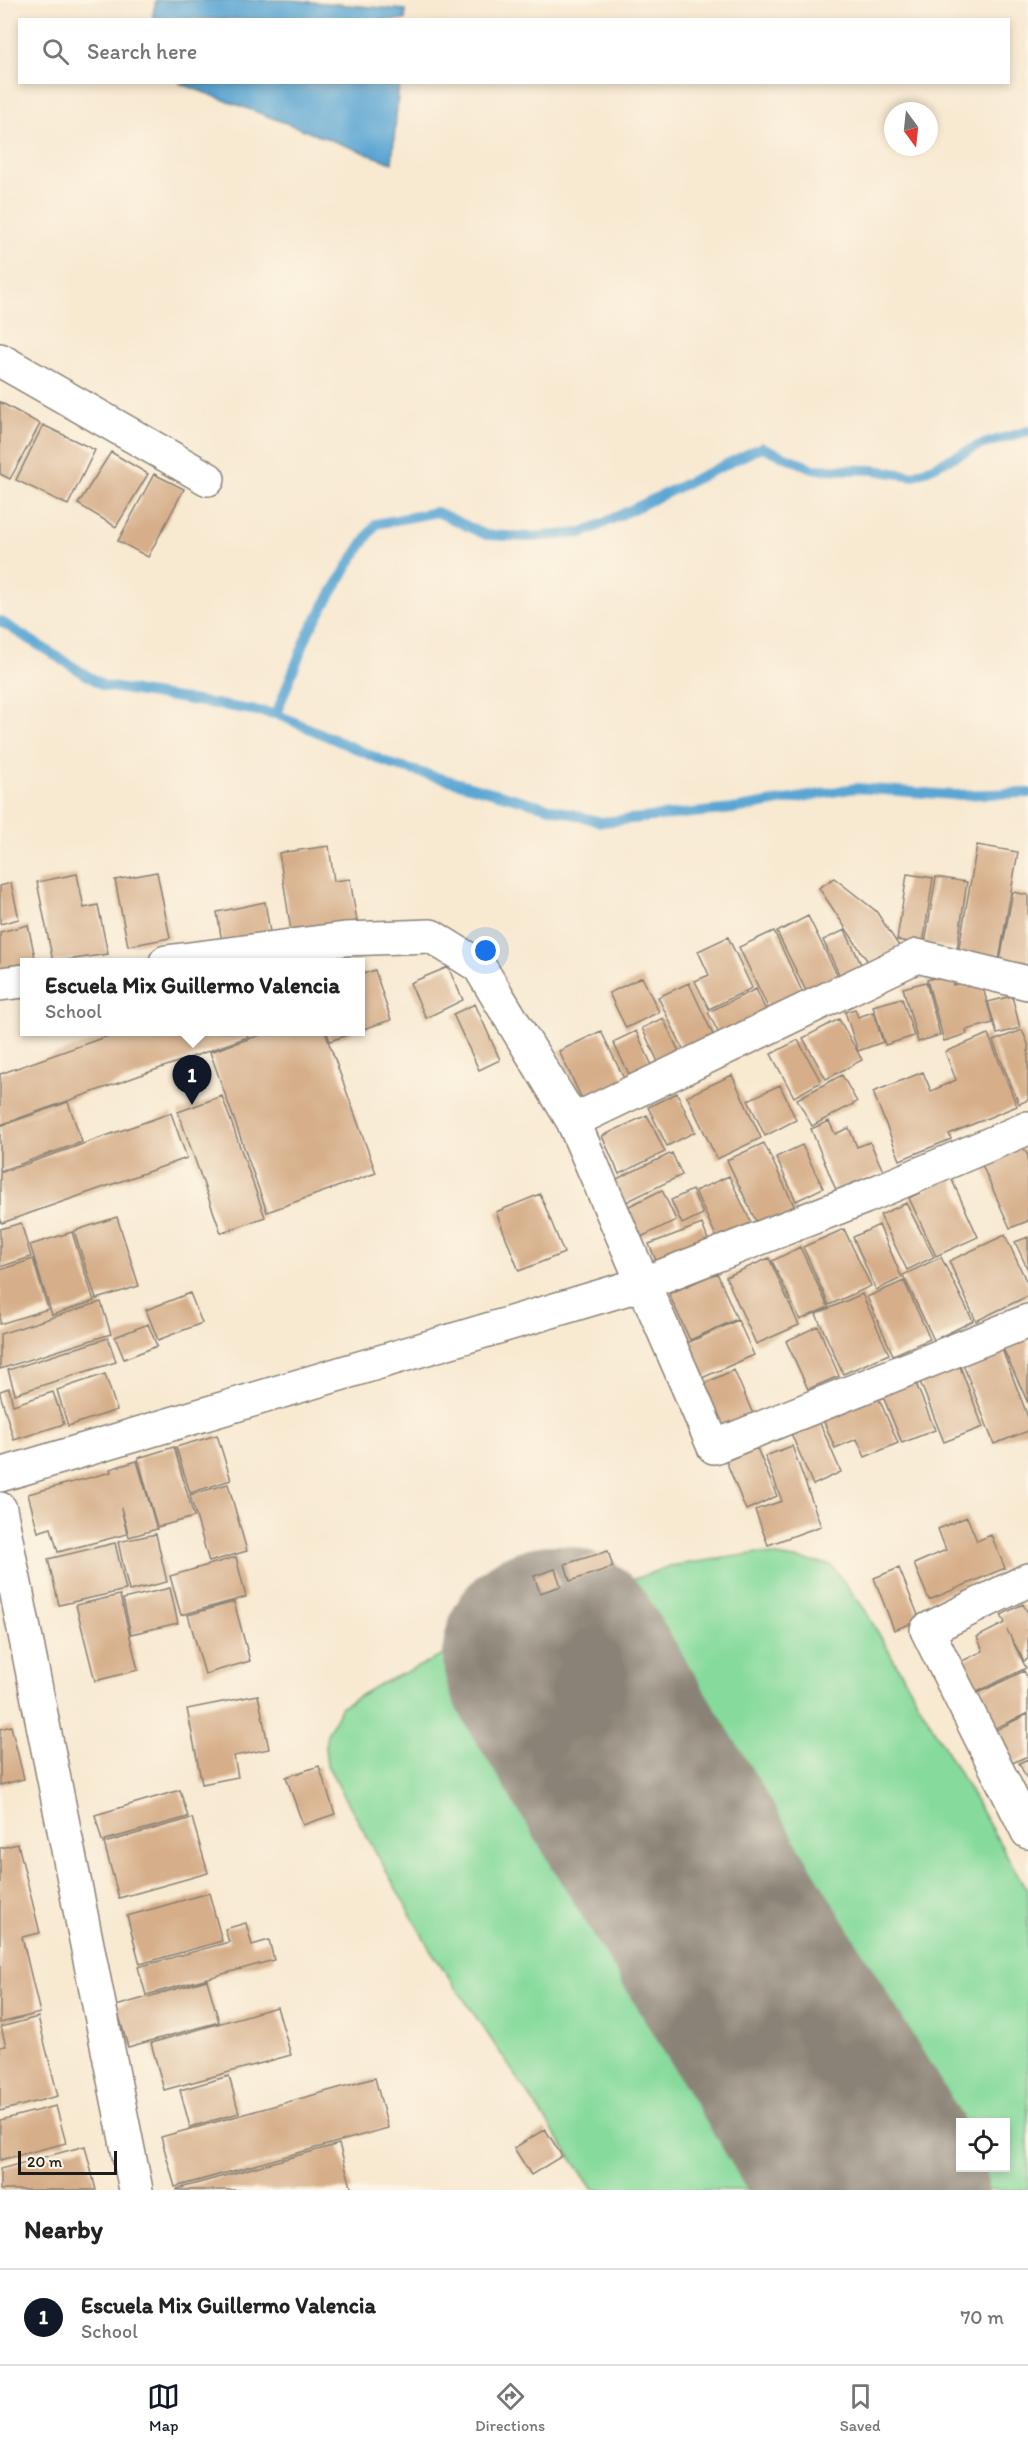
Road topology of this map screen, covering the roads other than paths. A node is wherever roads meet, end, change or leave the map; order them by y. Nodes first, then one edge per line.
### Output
1 (0, 360) edge
2 (207, 479) dead end
3 (203, 958) edge
4 (20, 982) edge
5 (1028, 983) edge
6 (0, 984) edge
7 (573, 1121) junction
8 (1028, 1128) edge
9 (642, 1284) junction
10 (1028, 1321) edge
11 (0, 1475) edge
12 (0, 1509) edge
13 (1028, 1580) edge
14 (1028, 1832) edge
15 (136, 2190) edge

1 - 2 street
3 - 7 street
4 - 6 street
5 - 7 street
7 - 9 street
8 - 9 street
9 - 10 street
9 - 11 street
12 - 15 street
13 - 14 street

